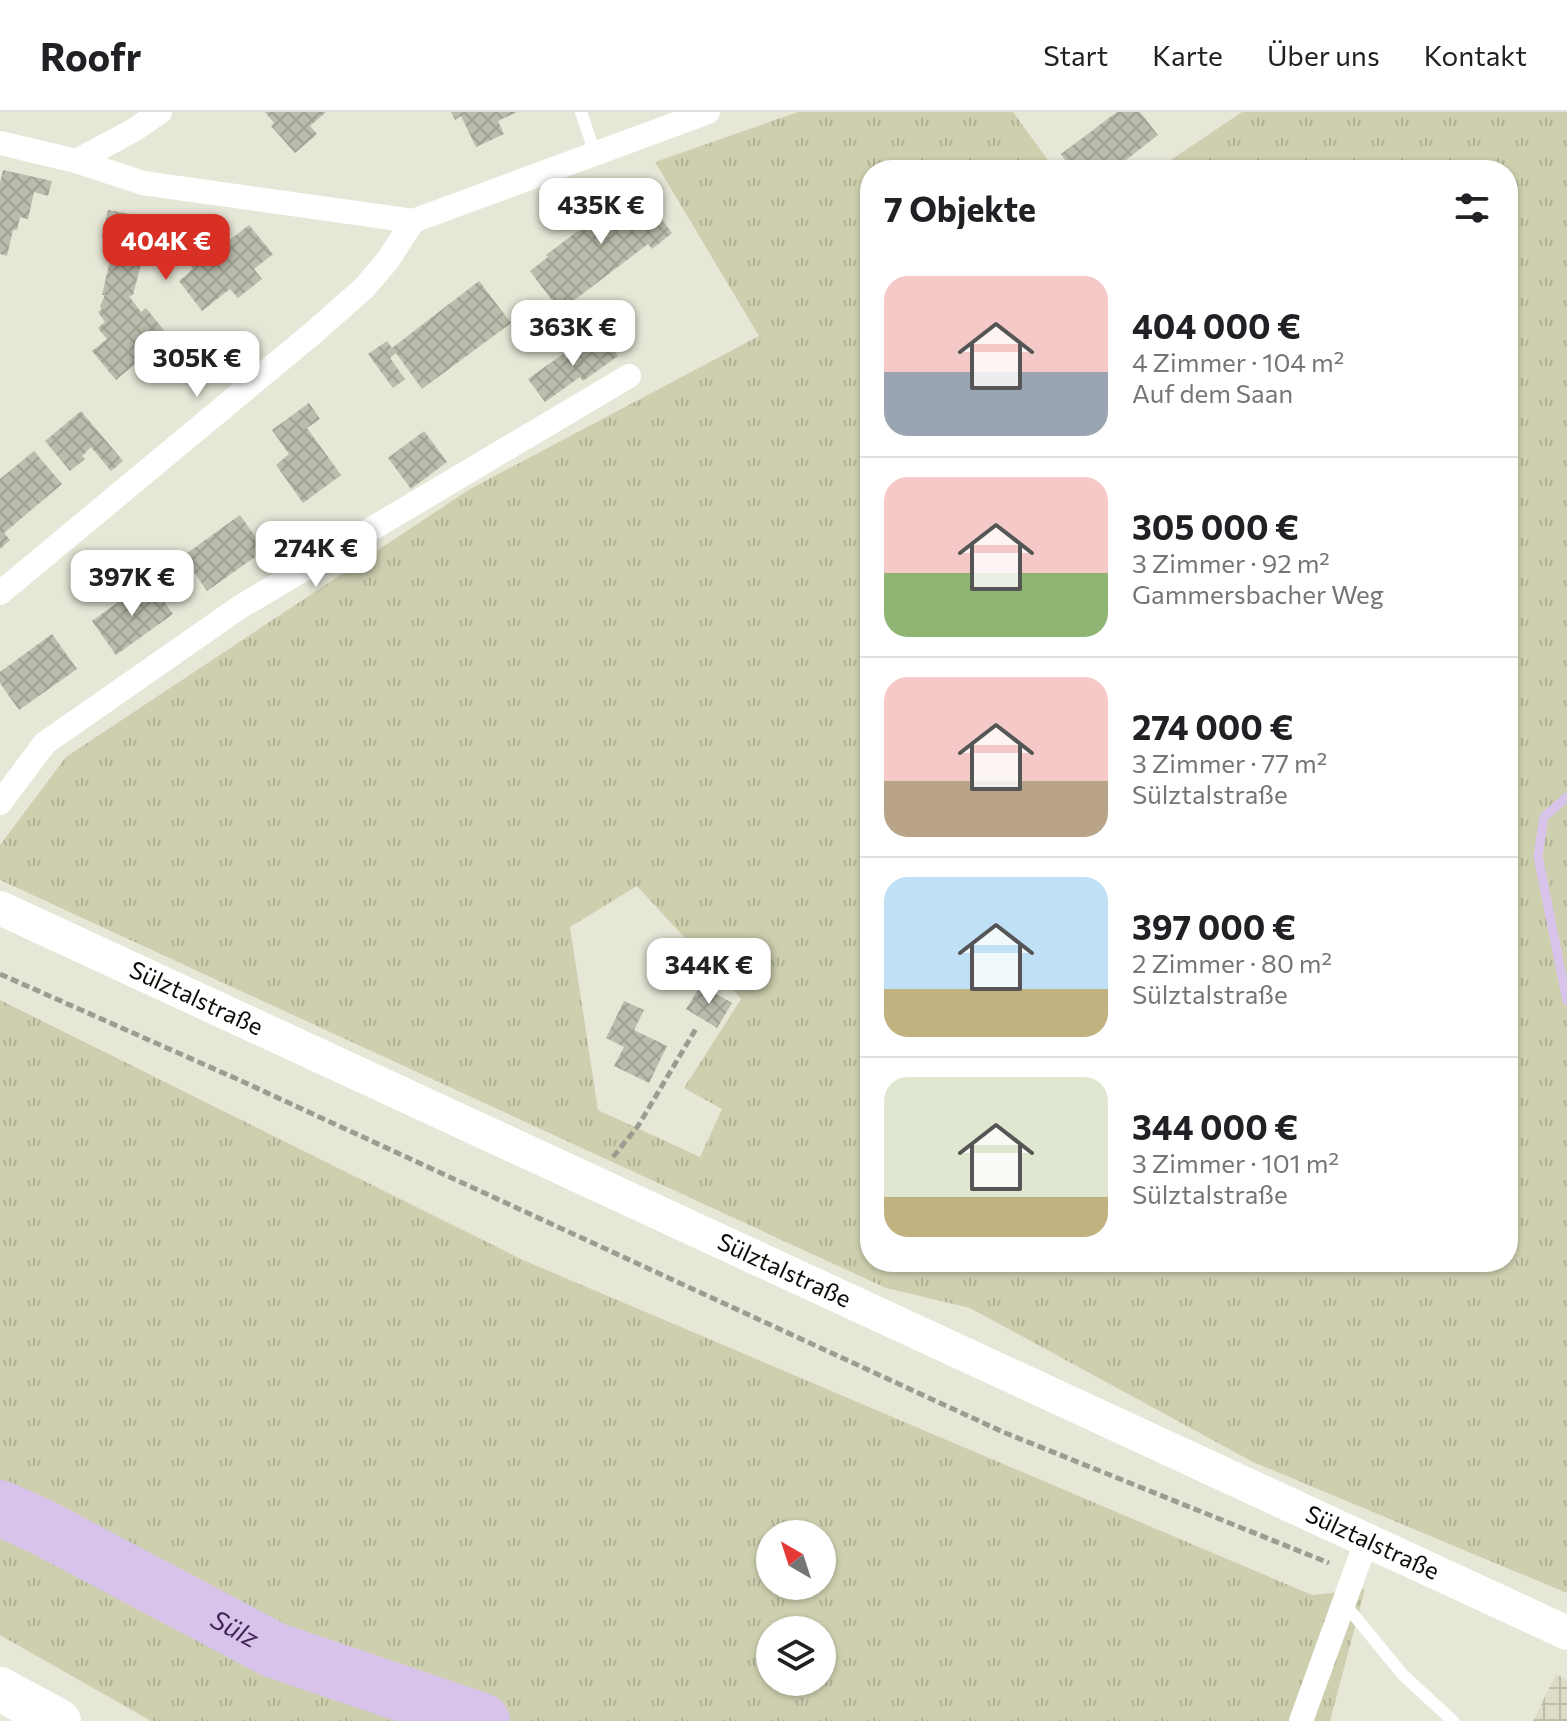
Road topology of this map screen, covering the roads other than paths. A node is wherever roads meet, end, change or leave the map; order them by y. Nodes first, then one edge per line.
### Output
1 (160, 112) edge
2 (581, 112) edge
3 (708, 112) edge
4 (0, 143) edge
5 (595, 153) junction
6 (76, 161) junction
7 (413, 221) junction
8 (629, 376) dead end
9 (0, 593) edge
10 (0, 803) edge
11 (0, 908) edge
12 (1367, 1539) junction
13 (1343, 1603) junction
14 (1567, 1633) edge
15 (0, 1689) edge
16 (59, 1721) edge
17 (1301, 1721) edge
18 (1453, 1721) edge

1 - 6 street
2 - 5 lane
3 - 5 street
4 - 6 street
5 - 7 street
6 - 7 street
7 - 9 street
8 - 10 street
11 - 12 main road, Sülztalstraße
12 - 13 street
12 - 14 main road, Sülztalstraße
13 - 17 street
13 - 18 lane
15 - 16 highway

